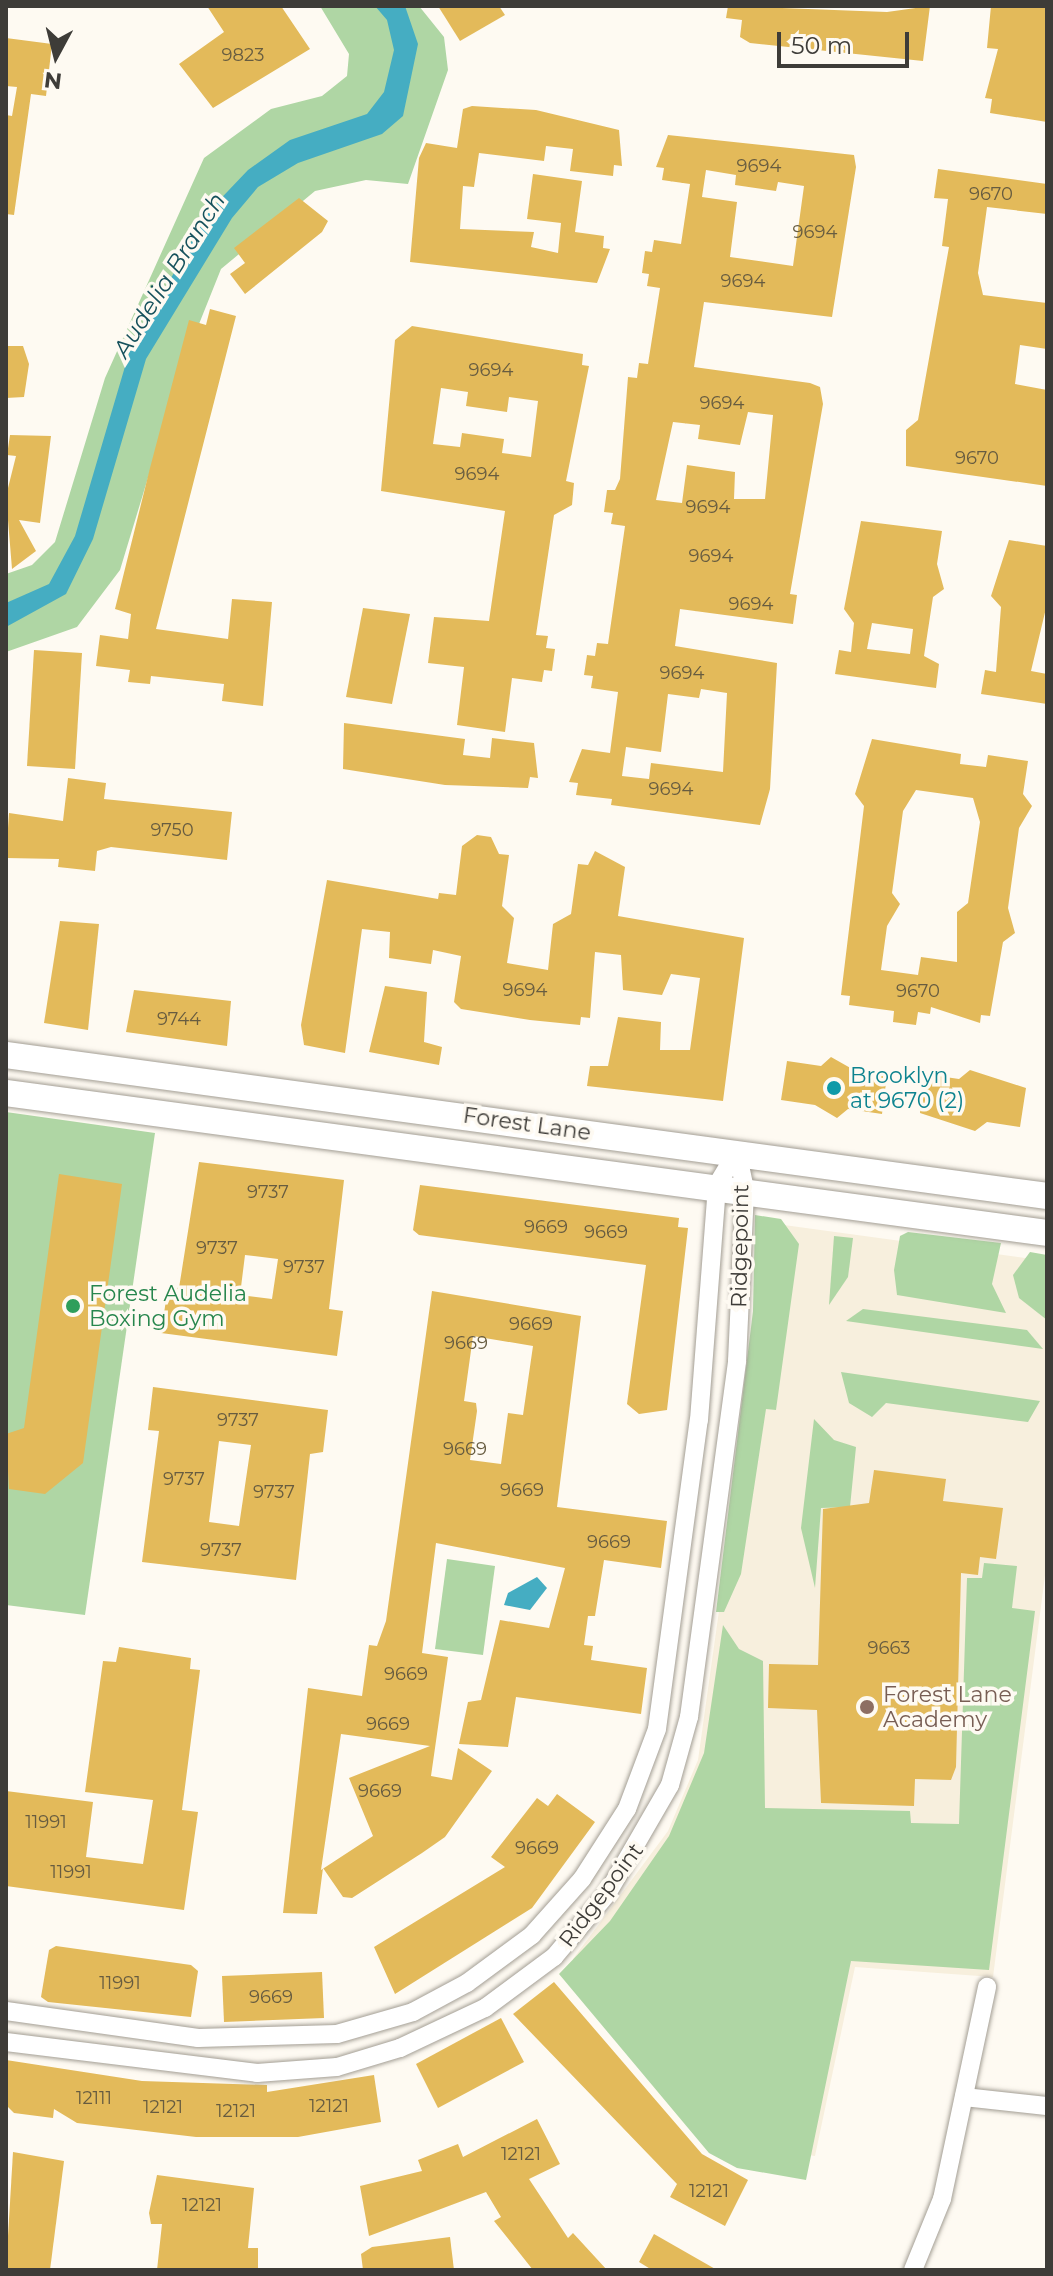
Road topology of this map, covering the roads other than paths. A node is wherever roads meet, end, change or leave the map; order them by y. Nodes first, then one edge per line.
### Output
1 (6, 1055) edge
2 (244, 1086) junction
3 (6, 1093) edge
4 (379, 1104) junction
5 (135, 1105) junction
6 (374, 1137) junction
7 (737, 1152) junction
8 (717, 1185) junction
9 (745, 1189) junction
10 (1038, 1195) edge
11 (882, 1210) junction
12 (1047, 1233) edge
13 (705, 1358) junction
14 (737, 1361) junction
15 (671, 1620) junction
16 (703, 1626) junction
17 (987, 1987) dead end
18 (6, 2011) edge
19 (6, 2042) edge
20 (964, 2097) junction
21 (1047, 2106) edge
22 (913, 2270) edge

1 - 2 main road, Forest Lane
2 - 4 main road, Forest Lane
2 - 5 main road
3 - 5 main road, Forest Lane
4 - 6 main road
4 - 7 main road, Forest Lane
5 - 6 main road, Forest Lane
6 - 8 main road, Forest Lane
7 - 8 street, Ridgepoint
7 - 9 street, Ridgepoint
7 - 10 main road, Forest Lane
8 - 9 main road, Forest Lane
8 - 13 street, Ridgepoint
9 - 11 main road, Forest Lane
9 - 14 street, Ridgepoint
10 - 11 main road
11 - 12 main road, Forest Lane
13 - 14 street
13 - 15 street, Ridgepoint
14 - 16 street, Ridgepoint
15 - 16 street
15 - 18 street, Ridgepoint
16 - 19 street, Ridgepoint
17 - 20 street
20 - 21 street
20 - 22 street

